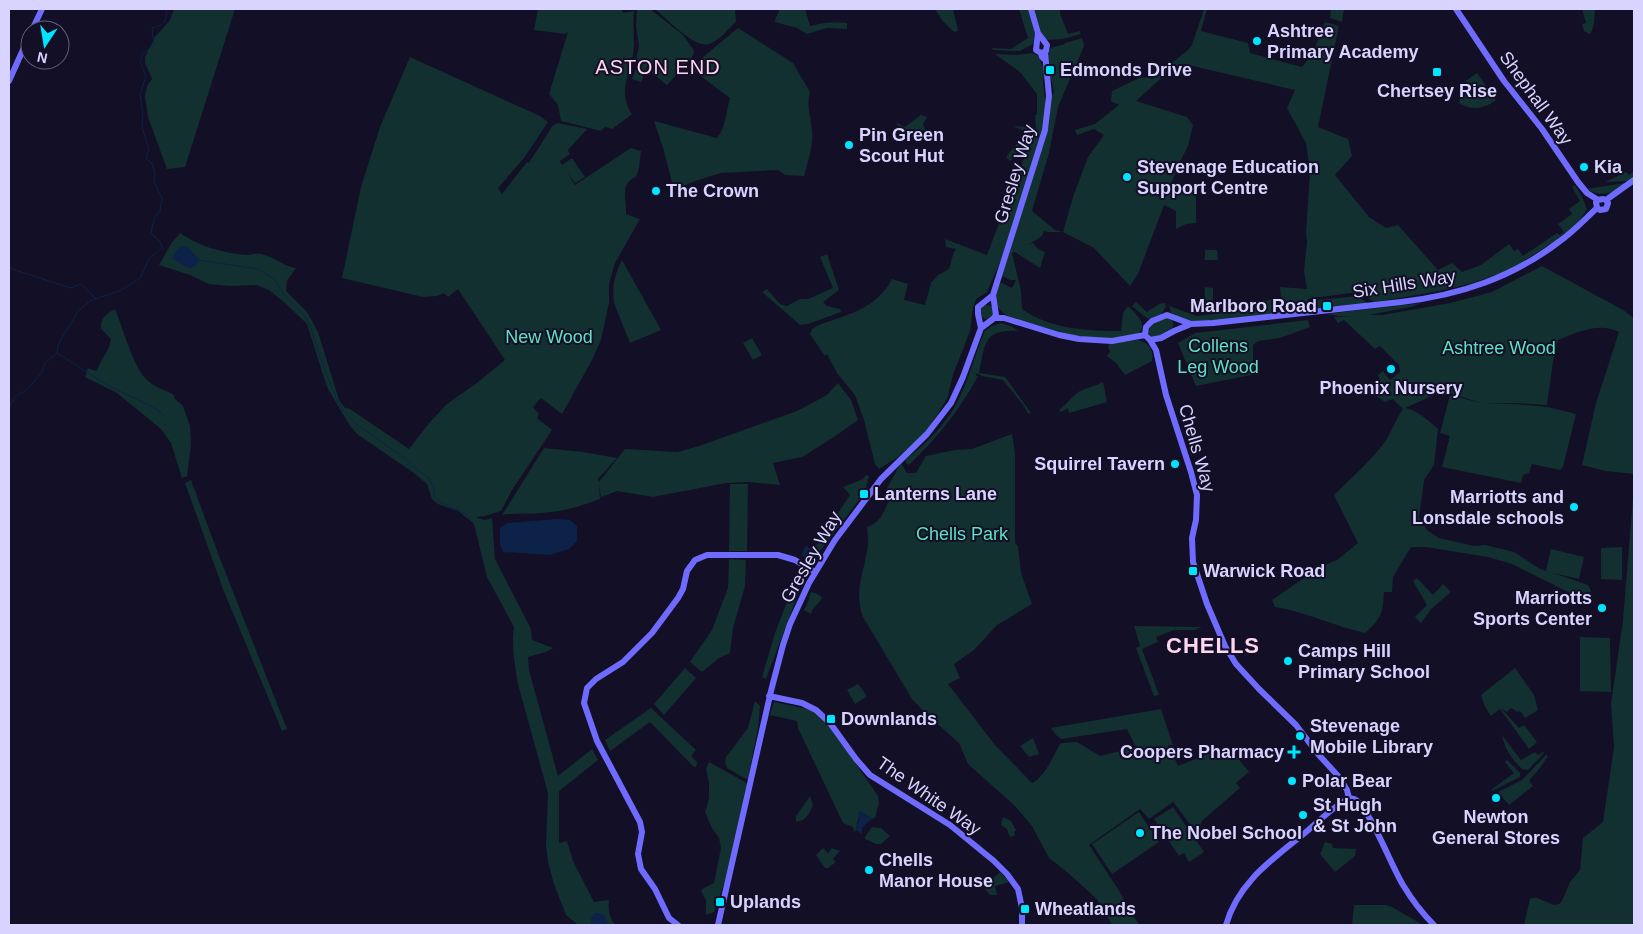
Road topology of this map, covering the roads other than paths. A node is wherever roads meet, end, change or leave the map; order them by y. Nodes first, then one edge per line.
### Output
1 (1031, 9) edge
2 (1456, 9) edge
3 (1041, 42) junction
4 (1043, 52) junction
5 (20, 56) edge
6 (9, 81) edge
7 (1634, 180) edge
8 (1598, 200) junction
9 (1606, 200) junction
10 (1597, 208) junction
11 (992, 295) junction
12 (986, 302) junction
13 (993, 314) junction
14 (980, 318) junction
15 (1175, 319) junction
16 (1191, 324) junction
17 (981, 328) junction
18 (1174, 331) junction
19 (1148, 338) junction
20 (1161, 338) junction
21 (1156, 350) junction
22 (815, 572) junction
23 (770, 696) junction
24 (1349, 798) junction
25 (678, 925) edge
26 (718, 925) edge
27 (1022, 925) edge
28 (1226, 925) edge
29 (1434, 925) edge

1 - 3 street, Gresley Way
2 - 8 street, Shephall Way
3 - 4 street, Gresley Way
3 - 4 street, Gresley Way
4 - 11 street, Gresley Way
5 - 6 street
7 - 9 street, Six Hills Way
8 - 9 street
8 - 10 street
9 - 10 street, Six Hills Way
10 - 16 street, Six Hills Way
11 - 12 street, Gresley Way
11 - 13 street, Gresley Way
12 - 13 street
12 - 14 street, Gresley Way
13 - 14 street
13 - 17 street, Gresley Way
13 - 19 street
14 - 17 street, Gresley Way
15 - 16 street, Six Hills Way
15 - 18 street
15 - 19 street
16 - 18 street, Six Hills Way
17 - 22 street, Gresley Way
18 - 20 street
19 - 20 street
19 - 21 street, Chells Way
20 - 21 street
21 - 24 street, Chells Way
22 - 23 street, Gresley Way
22 - 25 street
23 - 26 street, Gresley Way
23 - 27 street, The White Way
24 - 28 street
24 - 29 street, Chells Way

